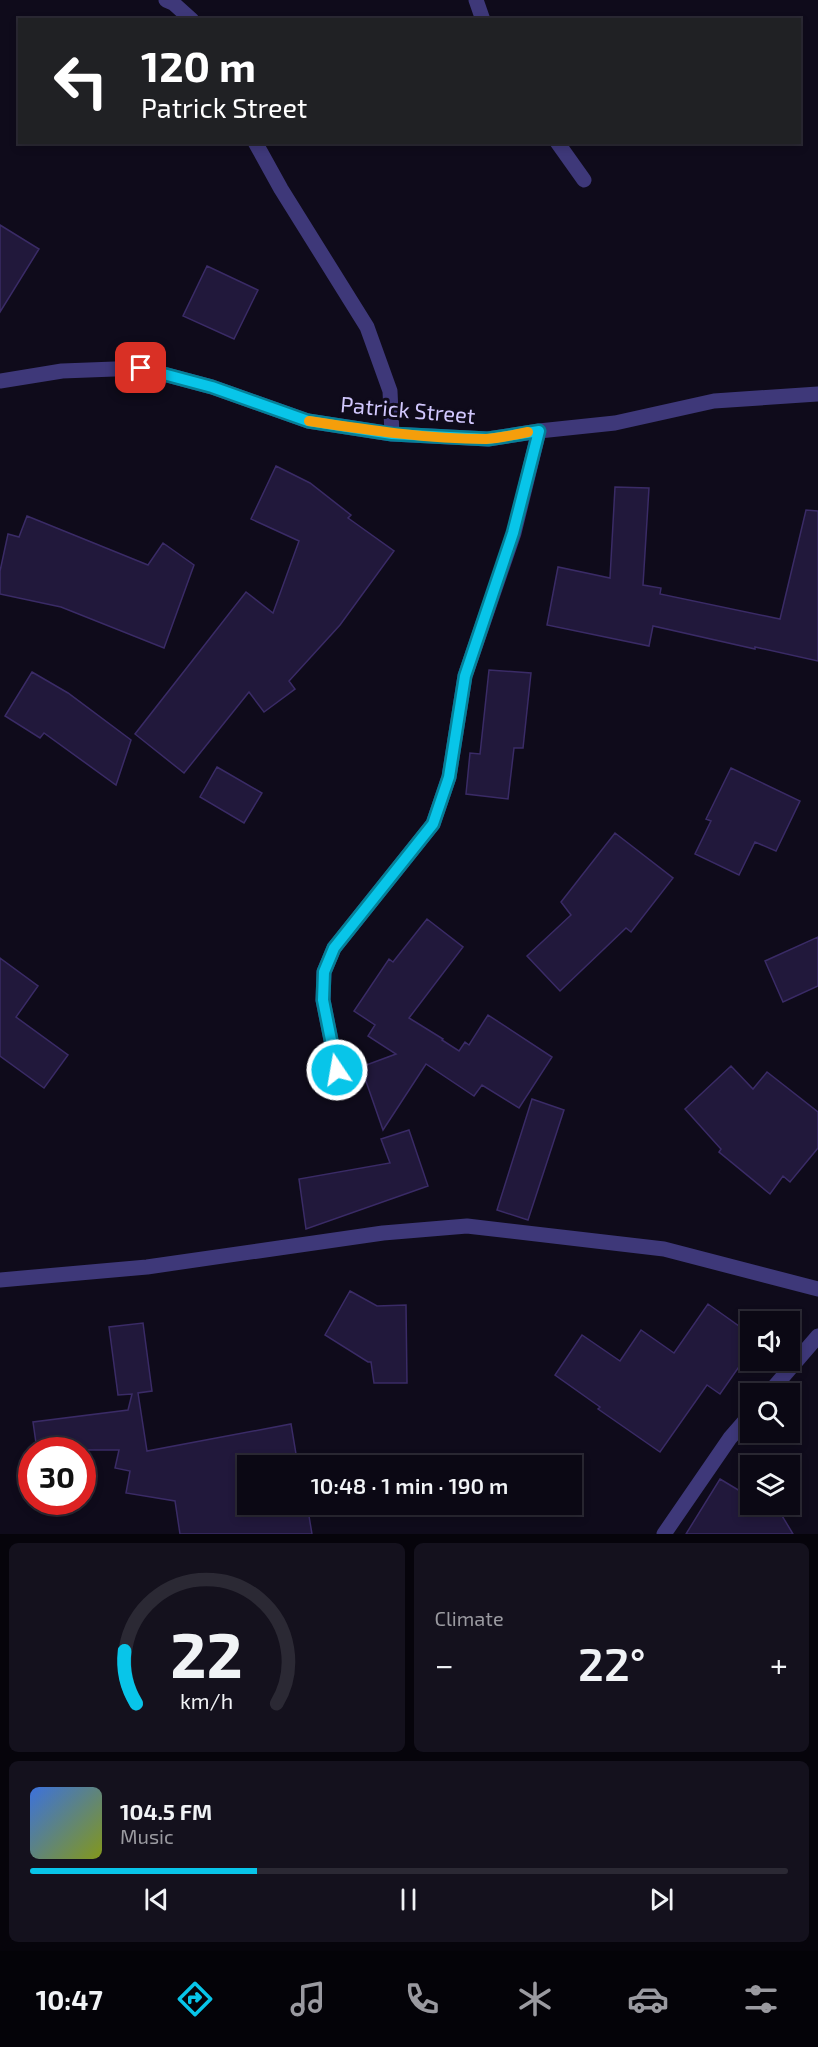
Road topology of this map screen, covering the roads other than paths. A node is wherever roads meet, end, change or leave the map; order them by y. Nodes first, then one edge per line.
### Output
1 (166, 0) edge
2 (476, 0) edge
3 (190, 18) edge
4 (482, 18) edge
5 (256, 144) edge
6 (558, 144) edge
7 (584, 180) dead end
8 (0, 381) edge
9 (818, 394) edge
10 (539, 431) junction
11 (392, 434) junction
12 (337, 1070) dead end
13 (0, 1280) edge
14 (818, 1289) edge
15 (818, 1336) edge
16 (777, 1383) edge
17 (740, 1426) edge
18 (664, 1534) edge

1 - 3 street
2 - 4 street
5 - 11 street
6 - 7 street
8 - 11 street, Patrick Street
9 - 10 street, Patrick Street
10 - 11 street, Patrick Street
10 - 12 street
13 - 14 street
15 - 16 street
17 - 18 street

